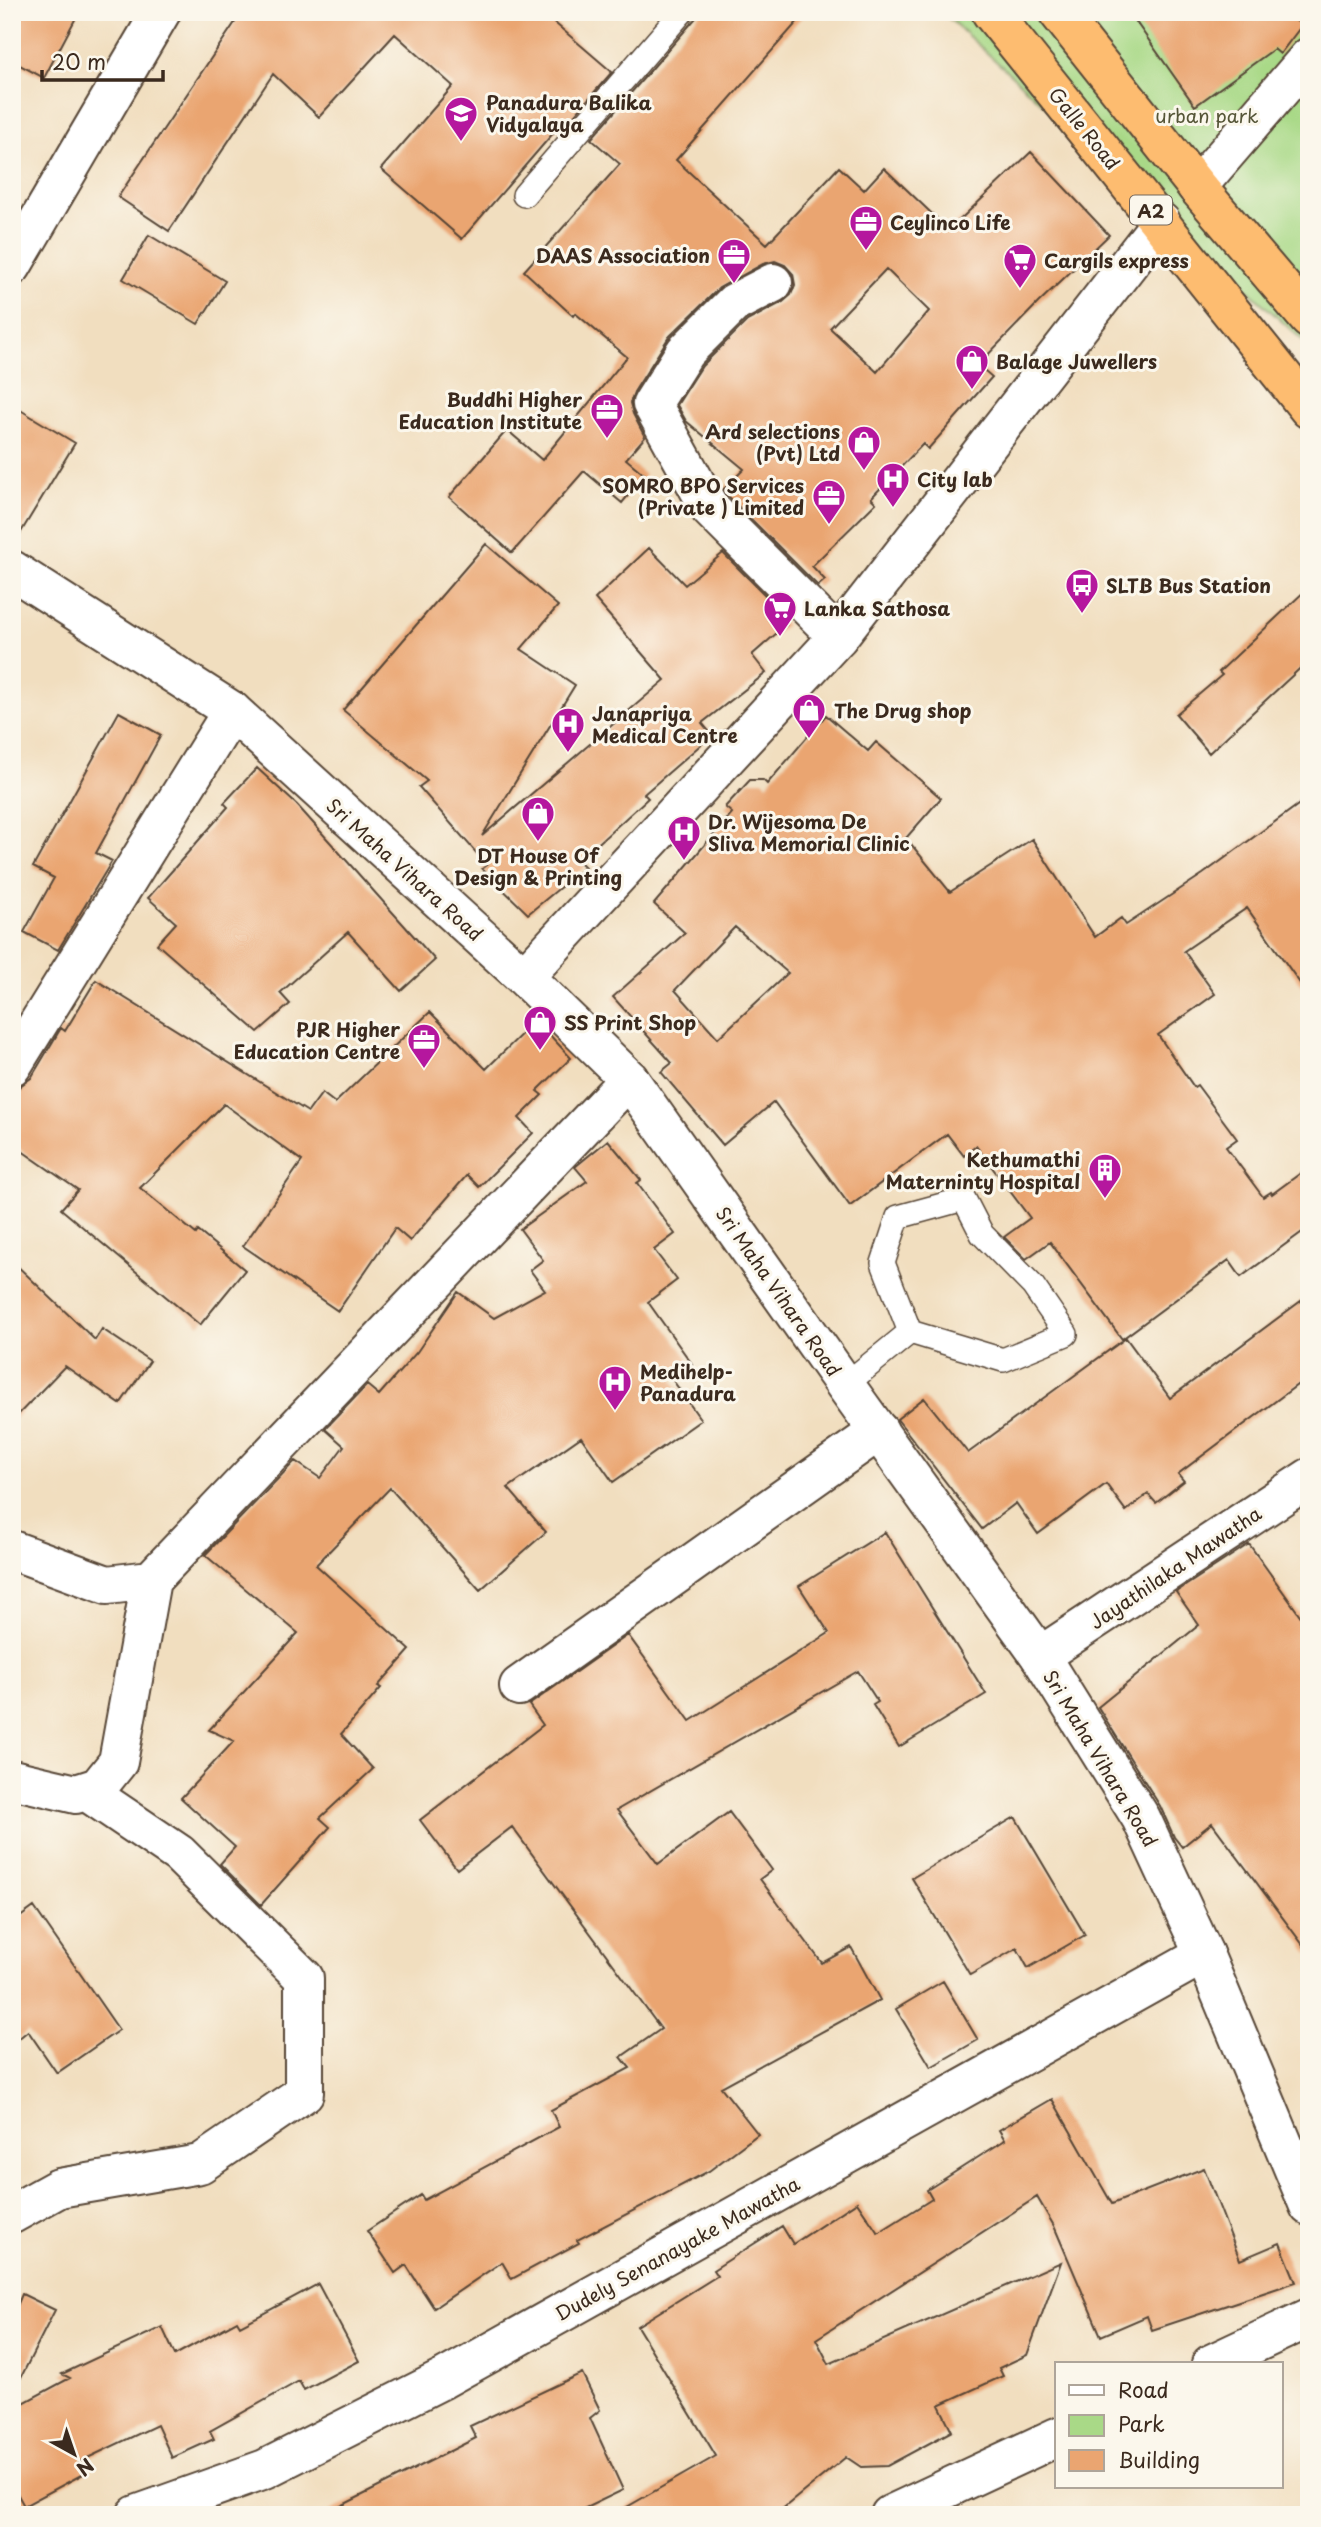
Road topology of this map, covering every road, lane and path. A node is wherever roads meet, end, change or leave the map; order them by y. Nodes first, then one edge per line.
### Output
1 (161, 12) edge
2 (682, 12) edge
3 (991, 12) edge
4 (1058, 12) edge
5 (1309, 57) edge
6 (1197, 187) junction
7 (524, 195) dead end
8 (1161, 222) junction
9 (12, 266) edge
10 (773, 284) dead end
11 (1309, 318) edge
12 (1309, 409) edge
13 (12, 570) edge
14 (838, 637) junction
15 (232, 711) junction
16 (524, 977) junction
17 (12, 1066) edge
18 (629, 1079) junction
19 (910, 1332) junction
20 (845, 1385) junction
21 (878, 1431) junction
22 (1309, 1478) edge
23 (12, 1550) edge
24 (152, 1580) junction
25 (1040, 1656) junction
26 (519, 1686) dead end
27 (12, 1779) edge
28 (86, 1791) junction
29 (1205, 1954) junction
30 (1309, 2206) edge
31 (12, 2214) edge
32 (1309, 2318) edge
33 (1215, 2362) edge
34 (1055, 2438) edge
35 (136, 2515) edge
36 (890, 2515) edge

1 - 9 street
2 - 7 lane
3 - 8 highway, Galle Road / A2
4 - 6 highway, A2
5 - 6 street
6 - 8 highway
6 - 11 highway, A2
8 - 12 highway, Galle Road / A2
8 - 14 street
10 - 14 street
13 - 15 street, Sri Maha Vihara Road
14 - 16 street
15 - 16 street, Sri Maha Vihara Road
15 - 17 street
16 - 18 street, Sri Maha Vihara Road
18 - 20 street, Sri Maha Vihara Road
18 - 24 street
19 - 19 lane
19 - 20 lane
20 - 21 street, Sri Maha Vihara Road
21 - 25 street, Sri Maha Vihara Road
21 - 26 street
22 - 25 street, Jayathilaka Mawatha
23 - 24 street
24 - 28 street
25 - 29 street, Sri Maha Vihara Road
27 - 28 street
28 - 31 street
29 - 30 street, Sri Maha Vihara Road
29 - 35 street, Dudely Senanayake Mawatha
32 - 33 street
34 - 36 street

